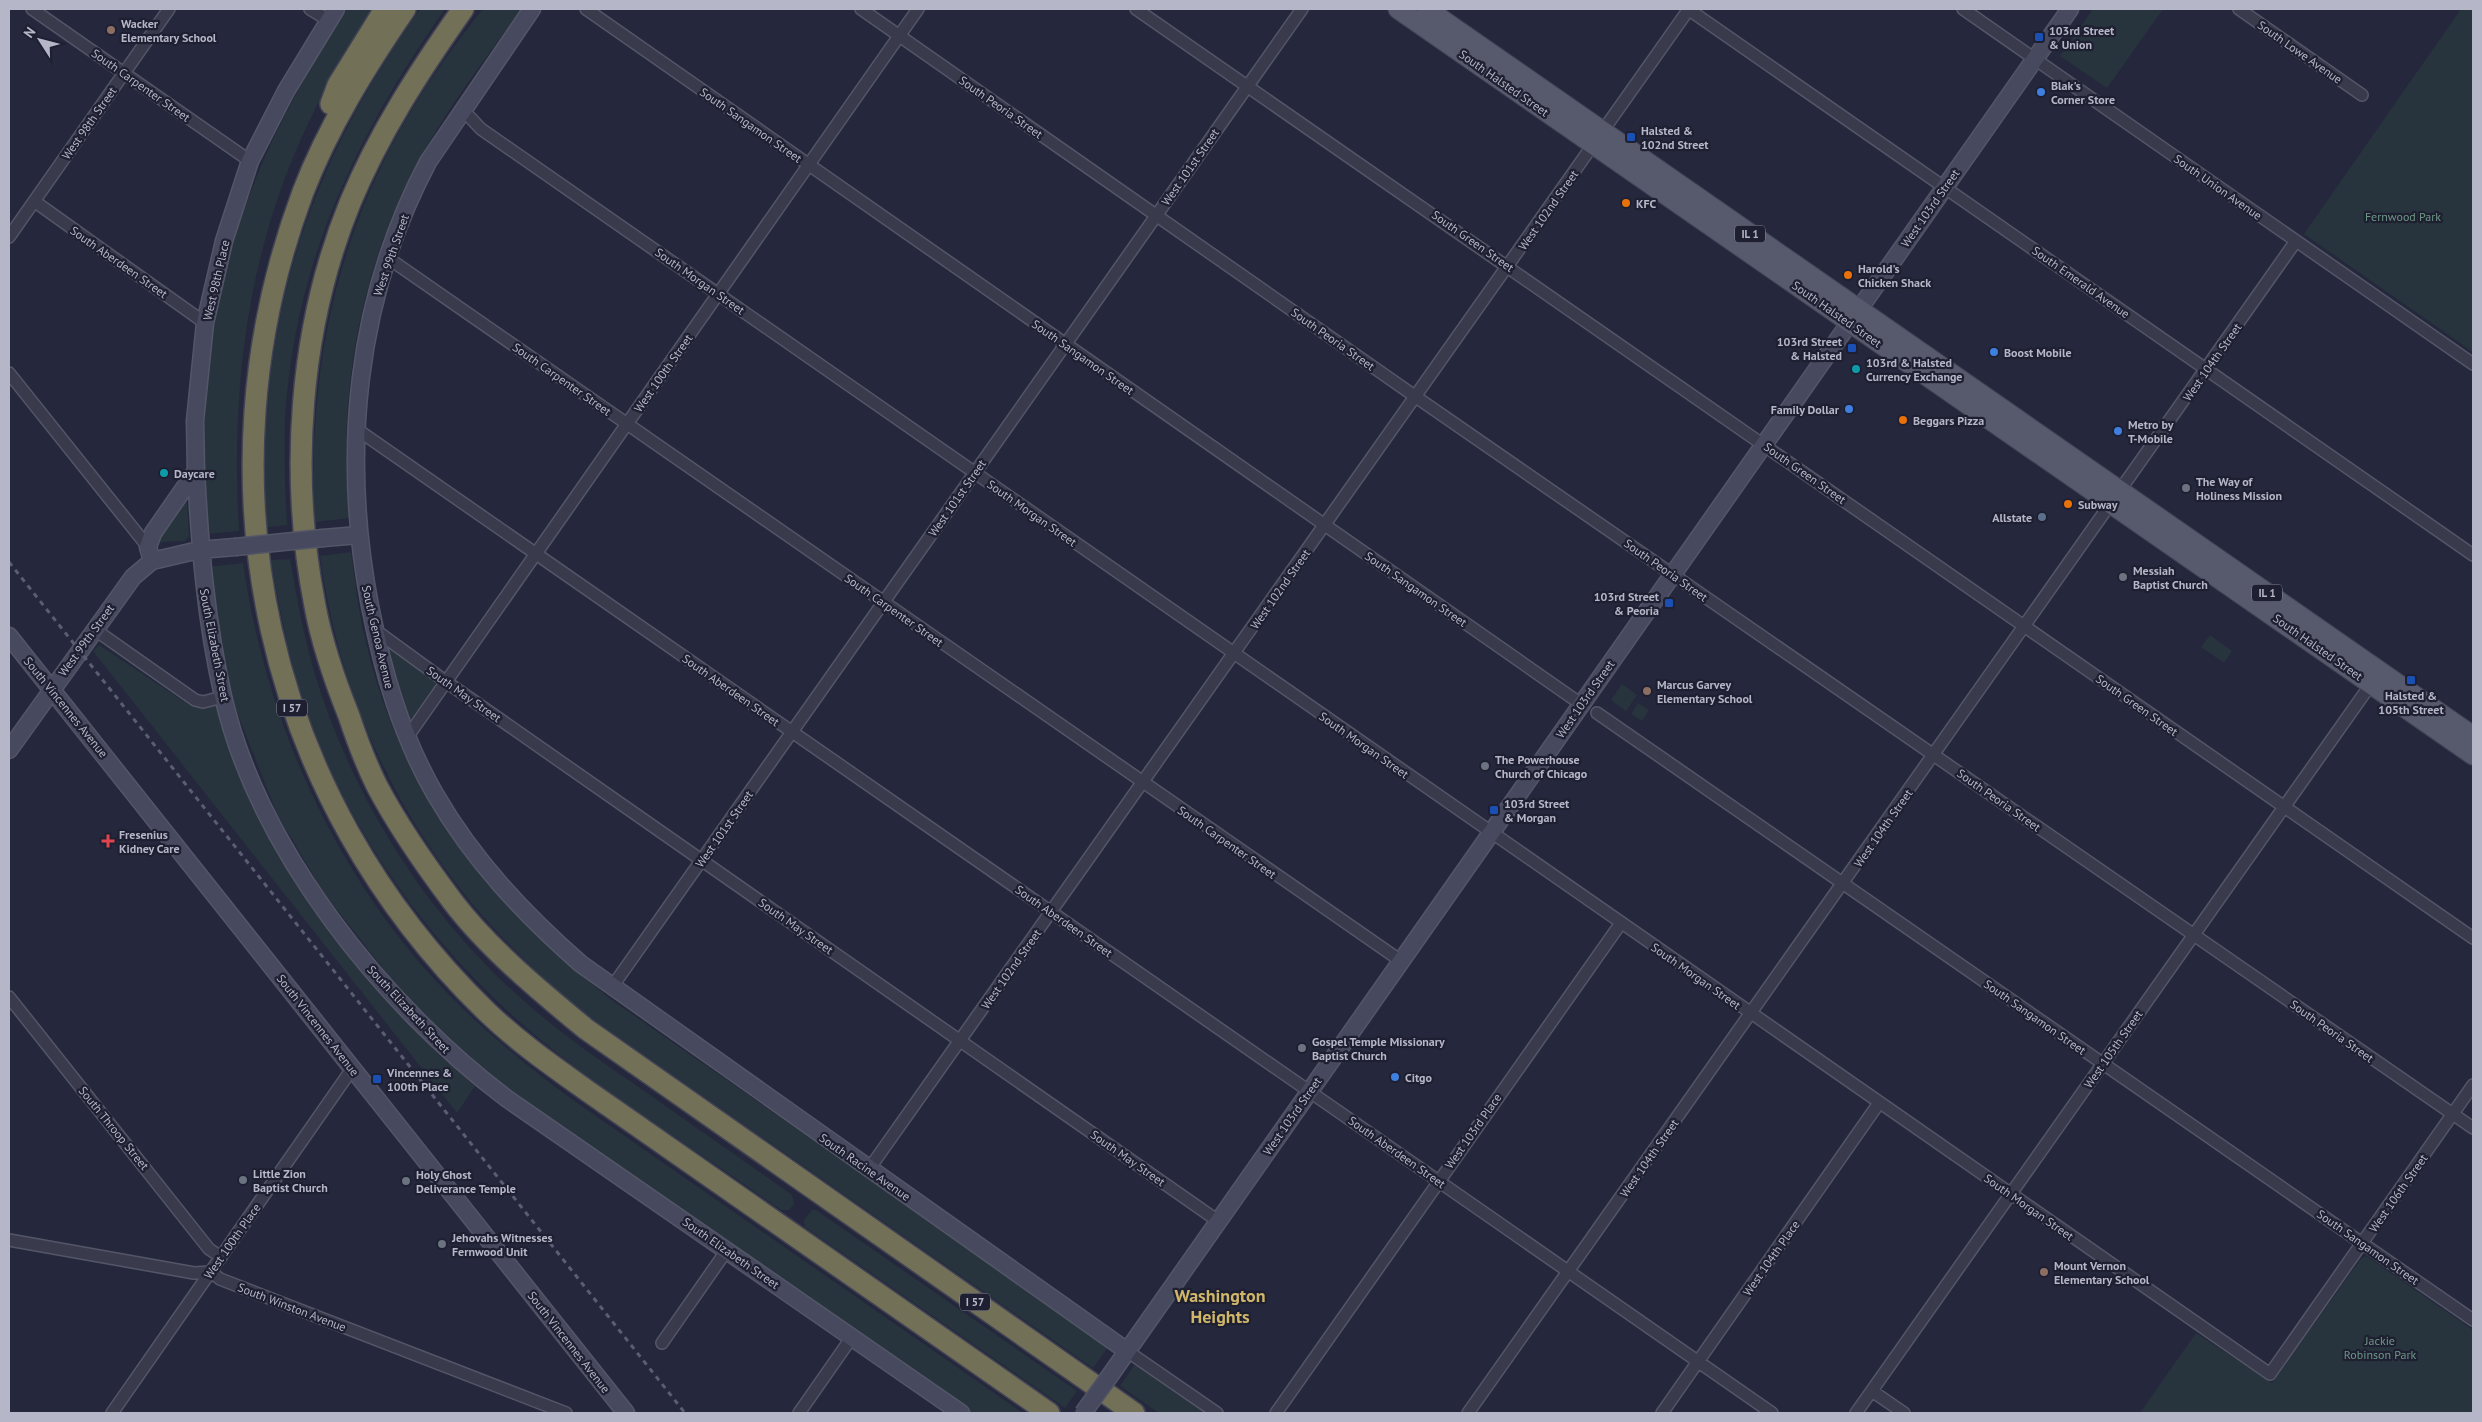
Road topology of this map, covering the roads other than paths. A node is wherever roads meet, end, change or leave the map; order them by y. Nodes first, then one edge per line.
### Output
1 (32, 9) edge
2 (169, 9) edge
3 (310, 9) edge
4 (384, 9) edge
5 (405, 9) edge
6 (532, 9) edge
7 (586, 9) edge
8 (861, 9) edge
9 (918, 9) edge
10 (1136, 9) edge
11 (1302, 9) edge
12 (1398, 9) edge
13 (1426, 9) edge
14 (1689, 9) edge
15 (1963, 9) edge
16 (2070, 9) edge
17 (2239, 9) edge
18 (463, 10) edge
19 (332, 15) edge
20 (899, 35) junction
21 (2034, 59) junction
22 (124, 73) junction
23 (1248, 86) junction
24 (2362, 95) dead end
25 (463, 110) junction
26 (1599, 139) junction
27 (326, 140) junction
28 (250, 161) junction
29 (808, 165) junction
30 (1945, 187) junction
31 (34, 201) junction
32 (1156, 215) junction
33 (9, 237) edge
34 (2296, 241) junction
35 (388, 258) junction
36 (1508, 266) junction
37 (718, 294) junction
38 (1854, 316) junction
39 (205, 323) junction
40 (1065, 345) junction
41 (2473, 364) edge
42 (2206, 370) junction
43 (9, 373) edge
44 (1416, 397) junction
45 (627, 424) junction
46 (355, 428) junction
47 (1764, 445) junction
48 (196, 471) junction
49 (975, 473) junction
50 (2116, 498) junction
51 (1325, 526) junction
52 (359, 535) junction
53 (200, 550) junction
54 (150, 554) junction
55 (535, 554) junction
56 (2473, 555) edge
57 (1672, 575) junction
58 (883, 603) junction
59 (2025, 626) junction
60 (94, 629) junction
61 (375, 630) junction
62 (9, 636) edge
63 (1234, 654) junction
64 (2375, 678) junction
65 (445, 682) junction
66 (51, 689) junction
67 (224, 697) junction
68 (1581, 704) junction
69 (1597, 713) dead end
70 (792, 732) junction
71 (408, 736) junction
72 (2473, 736) edge
73 (9, 750) edge
74 (1934, 755) junction
75 (2473, 755) edge
76 (1142, 783) junction
77 (2284, 807) junction
78 (1491, 833) junction
79 (702, 861) junction
80 (1843, 884) junction
81 (523, 909) joint
82 (1051, 912) junction
83 (1621, 923) junction
84 (2194, 935) junction
85 (2473, 938) edge
86 (1401, 961) junction
87 (612, 988) junction
88 (9, 997) edge
89 (1751, 1014) junction
90 (960, 1041) junction
91 (2103, 1064) junction
92 (352, 1069) junction
93 (2473, 1085) edge
94 (1309, 1091) junction
95 (1879, 1103) junction
96 (2453, 1114) junction
97 (2473, 1128) edge
98 (869, 1169) junction
99 (1438, 1181) junction
100 (2010, 1194) junction
101 (1218, 1221) junction
102 (9, 1240) edge
103 (2362, 1243) junction
104 (727, 1250) junction
105 (221, 1257) junction
106 (211, 1272) junction
107 (1569, 1272) junction
108 (2473, 1320) edge
109 (852, 1337) junction
110 (662, 1343) dead end
111 (1127, 1351) junction
112 (1699, 1362) junction
113 (2270, 1374) joint
114 (1872, 1390) junction
115 (112, 1413) edge
116 (566, 1413) edge
117 (626, 1413) edge
118 (799, 1413) edge
119 (961, 1413) edge
120 (1049, 1413) edge
121 (1084, 1413) edge
122 (1134, 1413) edge
123 (1217, 1413) edge
124 (1276, 1413) edge
125 (1468, 1413) edge
126 (1662, 1413) edge
127 (1772, 1413) edge
128 (1856, 1413) edge
129 (1904, 1413) edge

1 - 22 street, South Carpenter Street
2 - 22 street, West 98th Street
3 - 19 street
4 - 27 highway
5 - 27 highway, I 57
6 - 25 street, West 99th Street
7 - 29 street, South Sangamon Street
8 - 20 street, South Peoria Street
9 - 20 street, West 100th Street
10 - 23 street, South Green Street
11 - 23 street, West 101st Street
12 - 26 main road, South Halsted Street / IL 1
13 - 26 main road, South Halsted Street / IL 1
14 - 26 street, West 102nd Street
14 - 30 street, South Emerald Avenue
15 - 21 street, South Union Avenue
16 - 21 street, West 103rd Street
17 - 24 street, South Lowe Avenue
18 - 122 highway, I 57
19 - 28 street, West 98th Place
20 - 29 street, West 100th Street
20 - 32 street, South Peoria Street
21 - 30 street, West 103rd Street
21 - 34 street, South Union Avenue
22 - 28 street, South Carpenter Street
22 - 31 street, West 98th Street
23 - 32 street, West 101st Street
23 - 36 street, South Green Street
25 - 35 street, West 99th Street
25 - 37 street, South Morgan Street
26 - 36 street, West 102nd Street
26 - 38 main road, South Halsted Street / IL 1
27 - 120 highway, I 57
28 - 39 street, West 98th Place
29 - 37 street, West 100th Street
29 - 40 street, South Sangamon Street
30 - 38 street, West 103rd Street
30 - 42 street, South Emerald Avenue
31 - 33 street, West 98th Street
31 - 39 street, South Aberdeen Street
32 - 40 street, West 101st Street
32 - 44 street, South Peoria Street
34 - 41 street, South Union Avenue
34 - 42 street, West 104th Street
35 - 45 street, South Carpenter Street
35 - 46 street, West 99th Street
36 - 44 street, West 102nd Street
36 - 47 street, South Green Street
37 - 45 street, West 100th Street
37 - 49 street, South Morgan Street
38 - 47 street, West 103rd Street
38 - 50 main road, South Halsted Street / IL 1
39 - 48 street, West 98th Place
40 - 49 street, West 101st Street
40 - 51 street, South Sangamon Street
42 - 50 street, West 104th Street
42 - 56 street, South Emerald Avenue
43 - 54 street
44 - 51 street, West 102nd Street
44 - 57 street, South Peoria Street
45 - 55 street, West 100th Street
45 - 58 street, South Carpenter Street
46 - 52 street, West 99th Street
46 - 55 street, South Aberdeen Street
47 - 57 street, West 103rd Street
47 - 59 street, South Green Street
48 - 53 street, South Elizabeth Street
48 - 54 street
49 - 58 street, West 101st Street
49 - 63 street, South Morgan Street
50 - 59 street, West 104th Street
50 - 64 main road, South Halsted Street / IL 1
51 - 63 street, West 102nd Street
51 - 68 street, South Sangamon Street
52 - 53 street, bridge
52 - 61 street, South Genoa Avenue
53 - 54 street
53 - 67 street, South Elizabeth Street
54 - 60 street, West 99th Street
55 - 65 street, West 100th Street
55 - 70 street, South Aberdeen Street
57 - 68 street, West 103rd Street
57 - 74 street, South Peoria Street
58 - 70 street, West 101st Street
58 - 76 street, South Carpenter Street
59 - 74 street, West 104th Street
59 - 77 street, South Green Street
60 - 66 street, West 99th Street
60 - 67 street
61 - 65 street, South May Street
61 - 71 street, South Genoa Avenue
62 - 66 street, South Vincennes Avenue
63 - 76 street, West 102nd Street
63 - 78 street, South Morgan Street
64 - 72 main road, South Halsted Street / IL 1
64 - 75 main road, South Halsted Street / IL 1
64 - 77 street, West 105th Street
65 - 71 street, West 100th Street
65 - 79 street, South May Street
66 - 73 street, West 99th Street
66 - 92 street, South Vincennes Avenue
67 - 104 street, South Elizabeth Street
68 - 78 street, West 103rd Street
69 - 80 street, South Sangamon Street
70 - 79 street, West 101st Street
70 - 82 street, South Aberdeen Street
71 - 81 street, South Genoa Avenue
74 - 80 street, West 104th Street
74 - 84 street, South Peoria Street
76 - 82 street, West 102nd Street
76 - 86 street, South Carpenter Street
77 - 84 street, West 105th Street
77 - 85 street, South Green Street
78 - 83 street, South Morgan Street
78 - 86 street, West 103rd Street
79 - 87 street, West 101st Street
79 - 90 street, South May Street
80 - 89 street, West 104th Street
80 - 91 street, South Sangamon Street
81 - 87 street, South Racine Avenue
82 - 90 street, West 102nd Street
82 - 94 street, South Aberdeen Street
83 - 89 street, South Morgan Street
83 - 99 street, West 103rd Place
84 - 91 street, West 105th Street
84 - 96 street, South Peoria Street
86 - 94 street, West 103rd Street
87 - 98 street, South Racine Avenue
88 - 105 street, South Throop Street
89 - 95 street, South Morgan Street
89 - 107 street, West 104th Street
90 - 98 street, West 102nd Street
90 - 101 street, South May Street
91 - 100 street, West 105th Street
91 - 103 street, South Sangamon Street
92 - 105 street, West 100th Place
92 - 117 street, South Vincennes Avenue
93 - 96 street, West 106th Street
94 - 99 street, South Aberdeen Street
94 - 101 street, West 103rd Street
95 - 100 street, South Morgan Street
95 - 112 street, West 104th Place
96 - 97 street, South Peoria Street
96 - 103 street, West 106th Street
98 - 111 street, South Racine Avenue
99 - 107 street, South Aberdeen Street
99 - 124 street, West 103rd Place
100 - 113 street, South Morgan Street
100 - 114 street, West 105th Street
101 - 111 street, West 103rd Street
102 - 106 street, South Winston Avenue
103 - 108 street, South Sangamon Street
103 - 113 street, West 106th Street
104 - 109 street, South Elizabeth Street
104 - 110 street
105 - 106 street, West 100th Place
106 - 115 street, West 100th Place
106 - 116 street, South Winston Avenue
107 - 112 street, South Aberdeen Street
107 - 125 street, West 104th Street
109 - 118 street
109 - 119 street, South Elizabeth Street
111 - 121 street, West 103rd Street, bridge
111 - 123 street, South Racine Avenue
112 - 126 street, West 104th Place
112 - 127 street, South Aberdeen Street
114 - 128 street, West 105th Street
114 - 129 street

